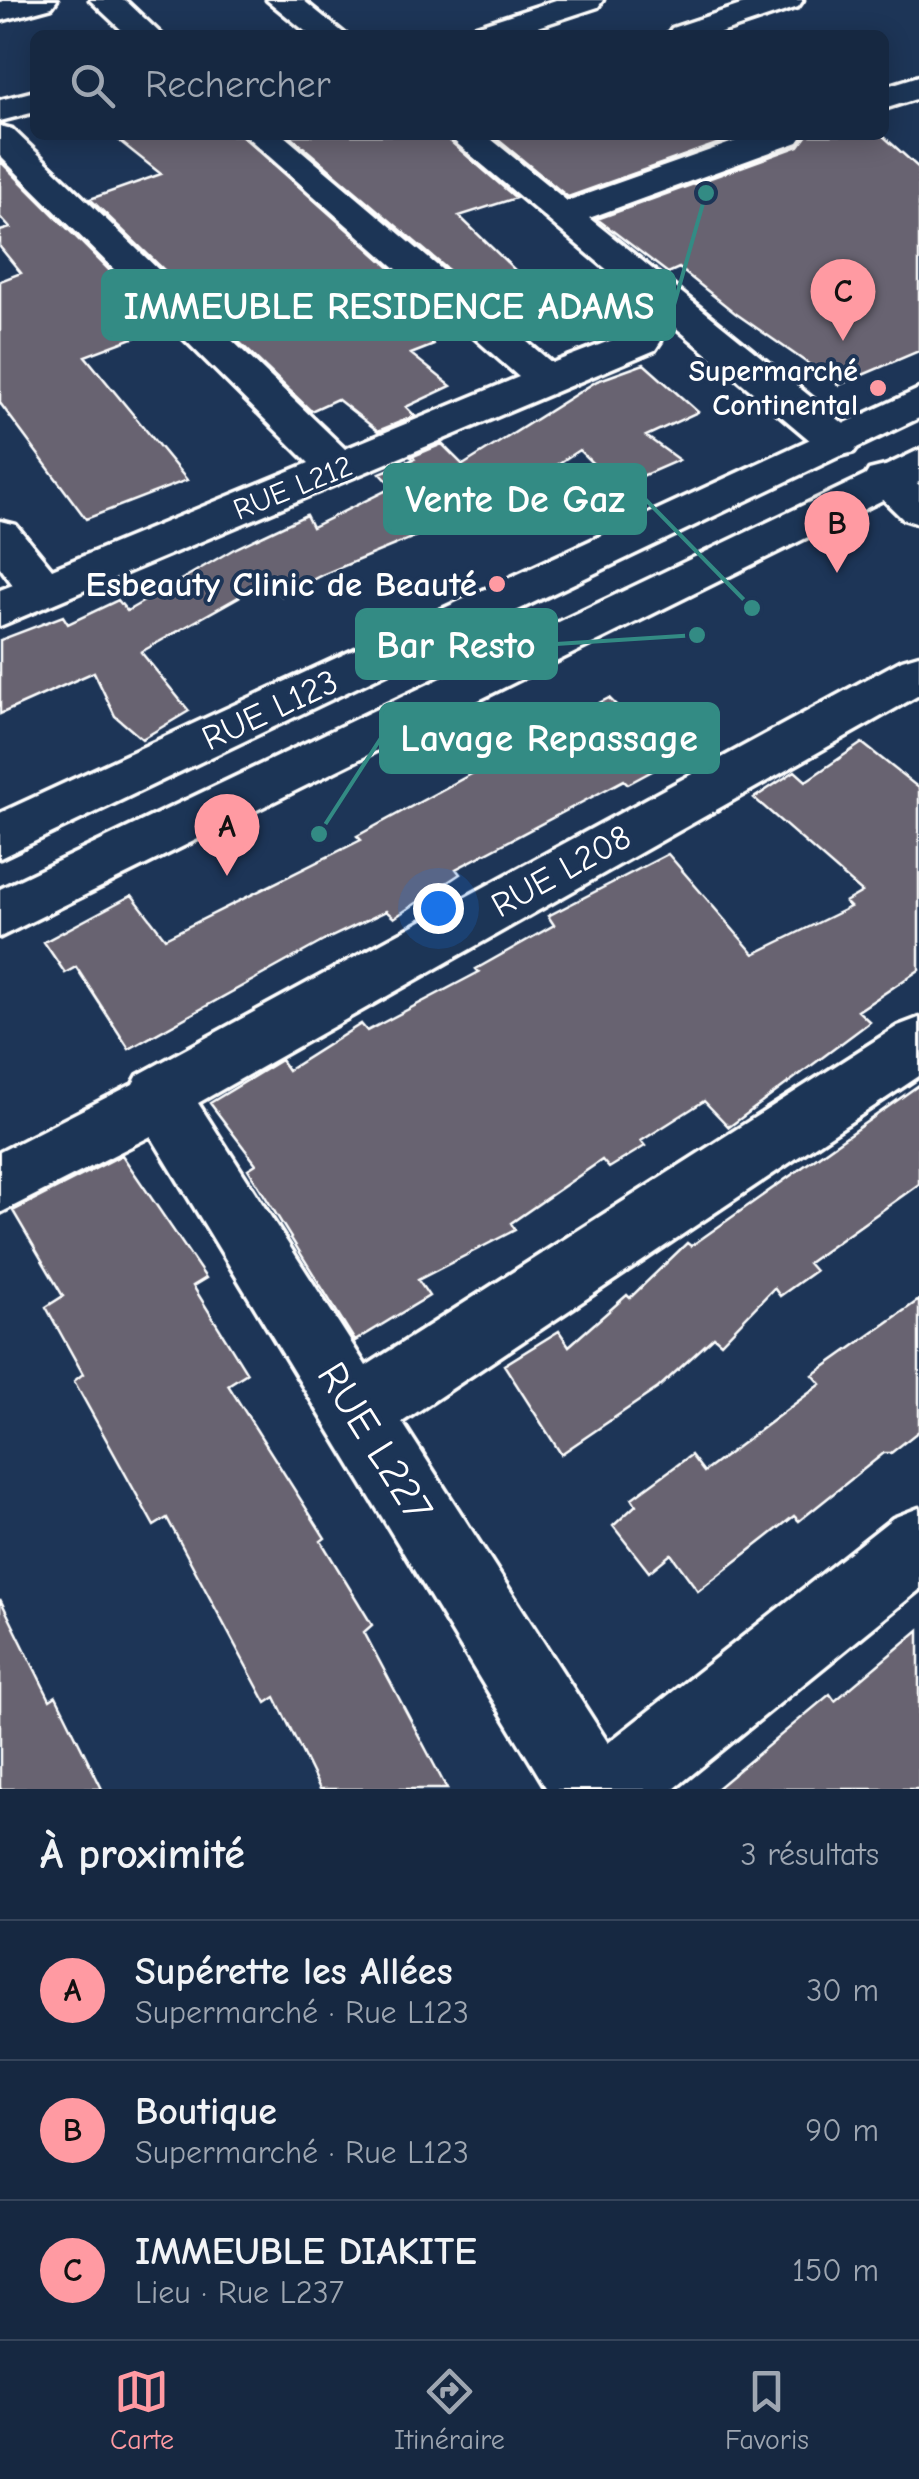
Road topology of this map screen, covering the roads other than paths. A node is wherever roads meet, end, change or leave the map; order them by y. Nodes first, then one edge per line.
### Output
1 (42, 0) edge
2 (106, 0) edge
3 (283, 0) edge
4 (587, 0) edge
5 (787, 0) edge
6 (0, 12) edge
7 (140, 30) edge
8 (323, 30) edge
9 (496, 30) edge
10 (698, 30) edge
11 (919, 86) edge
12 (889, 97) edge
13 (30, 103) edge
14 (0, 112) edge
15 (0, 136) edge
16 (268, 140) edge
17 (470, 140) edge
18 (772, 140) edge
19 (565, 214) junction
20 (641, 341) dead end
21 (546, 379) junction
22 (919, 402) edge
23 (839, 442) junction
24 (340, 470) junction
25 (908, 484) edge
26 (0, 536) edge
27 (42, 590) junction
28 (0, 609) edge
29 (919, 673) edge
30 (0, 837) edge
31 (0, 914) edge
32 (919, 1044) edge
33 (159, 1094) junction
34 (0, 1184) edge
35 (356, 1412) junction
36 (919, 1544) edge
37 (592, 1789) edge
38 (612, 1789) edge

1 - 6 street
2 - 7 street
3 - 8 street
4 - 9 street
5 - 10 street
11 - 12 street
13 - 14 street
15 - 24 street
16 - 21 street
17 - 19 street
18 - 19 street
19 - 23 street
20 - 21 street, RUE L212
21 - 24 street, RUE L212
22 - 23 street, RUE L123
23 - 30 street, RUE L123
24 - 27 street, RUE L212
25 - 31 street, RUE L123
26 - 27 street
27 - 28 street, RUE L212
29 - 33 street, RUE L208
32 - 35 street
33 - 34 street, RUE L208
33 - 35 street, RUE L227
35 - 37 street, RUE L227
36 - 38 street

